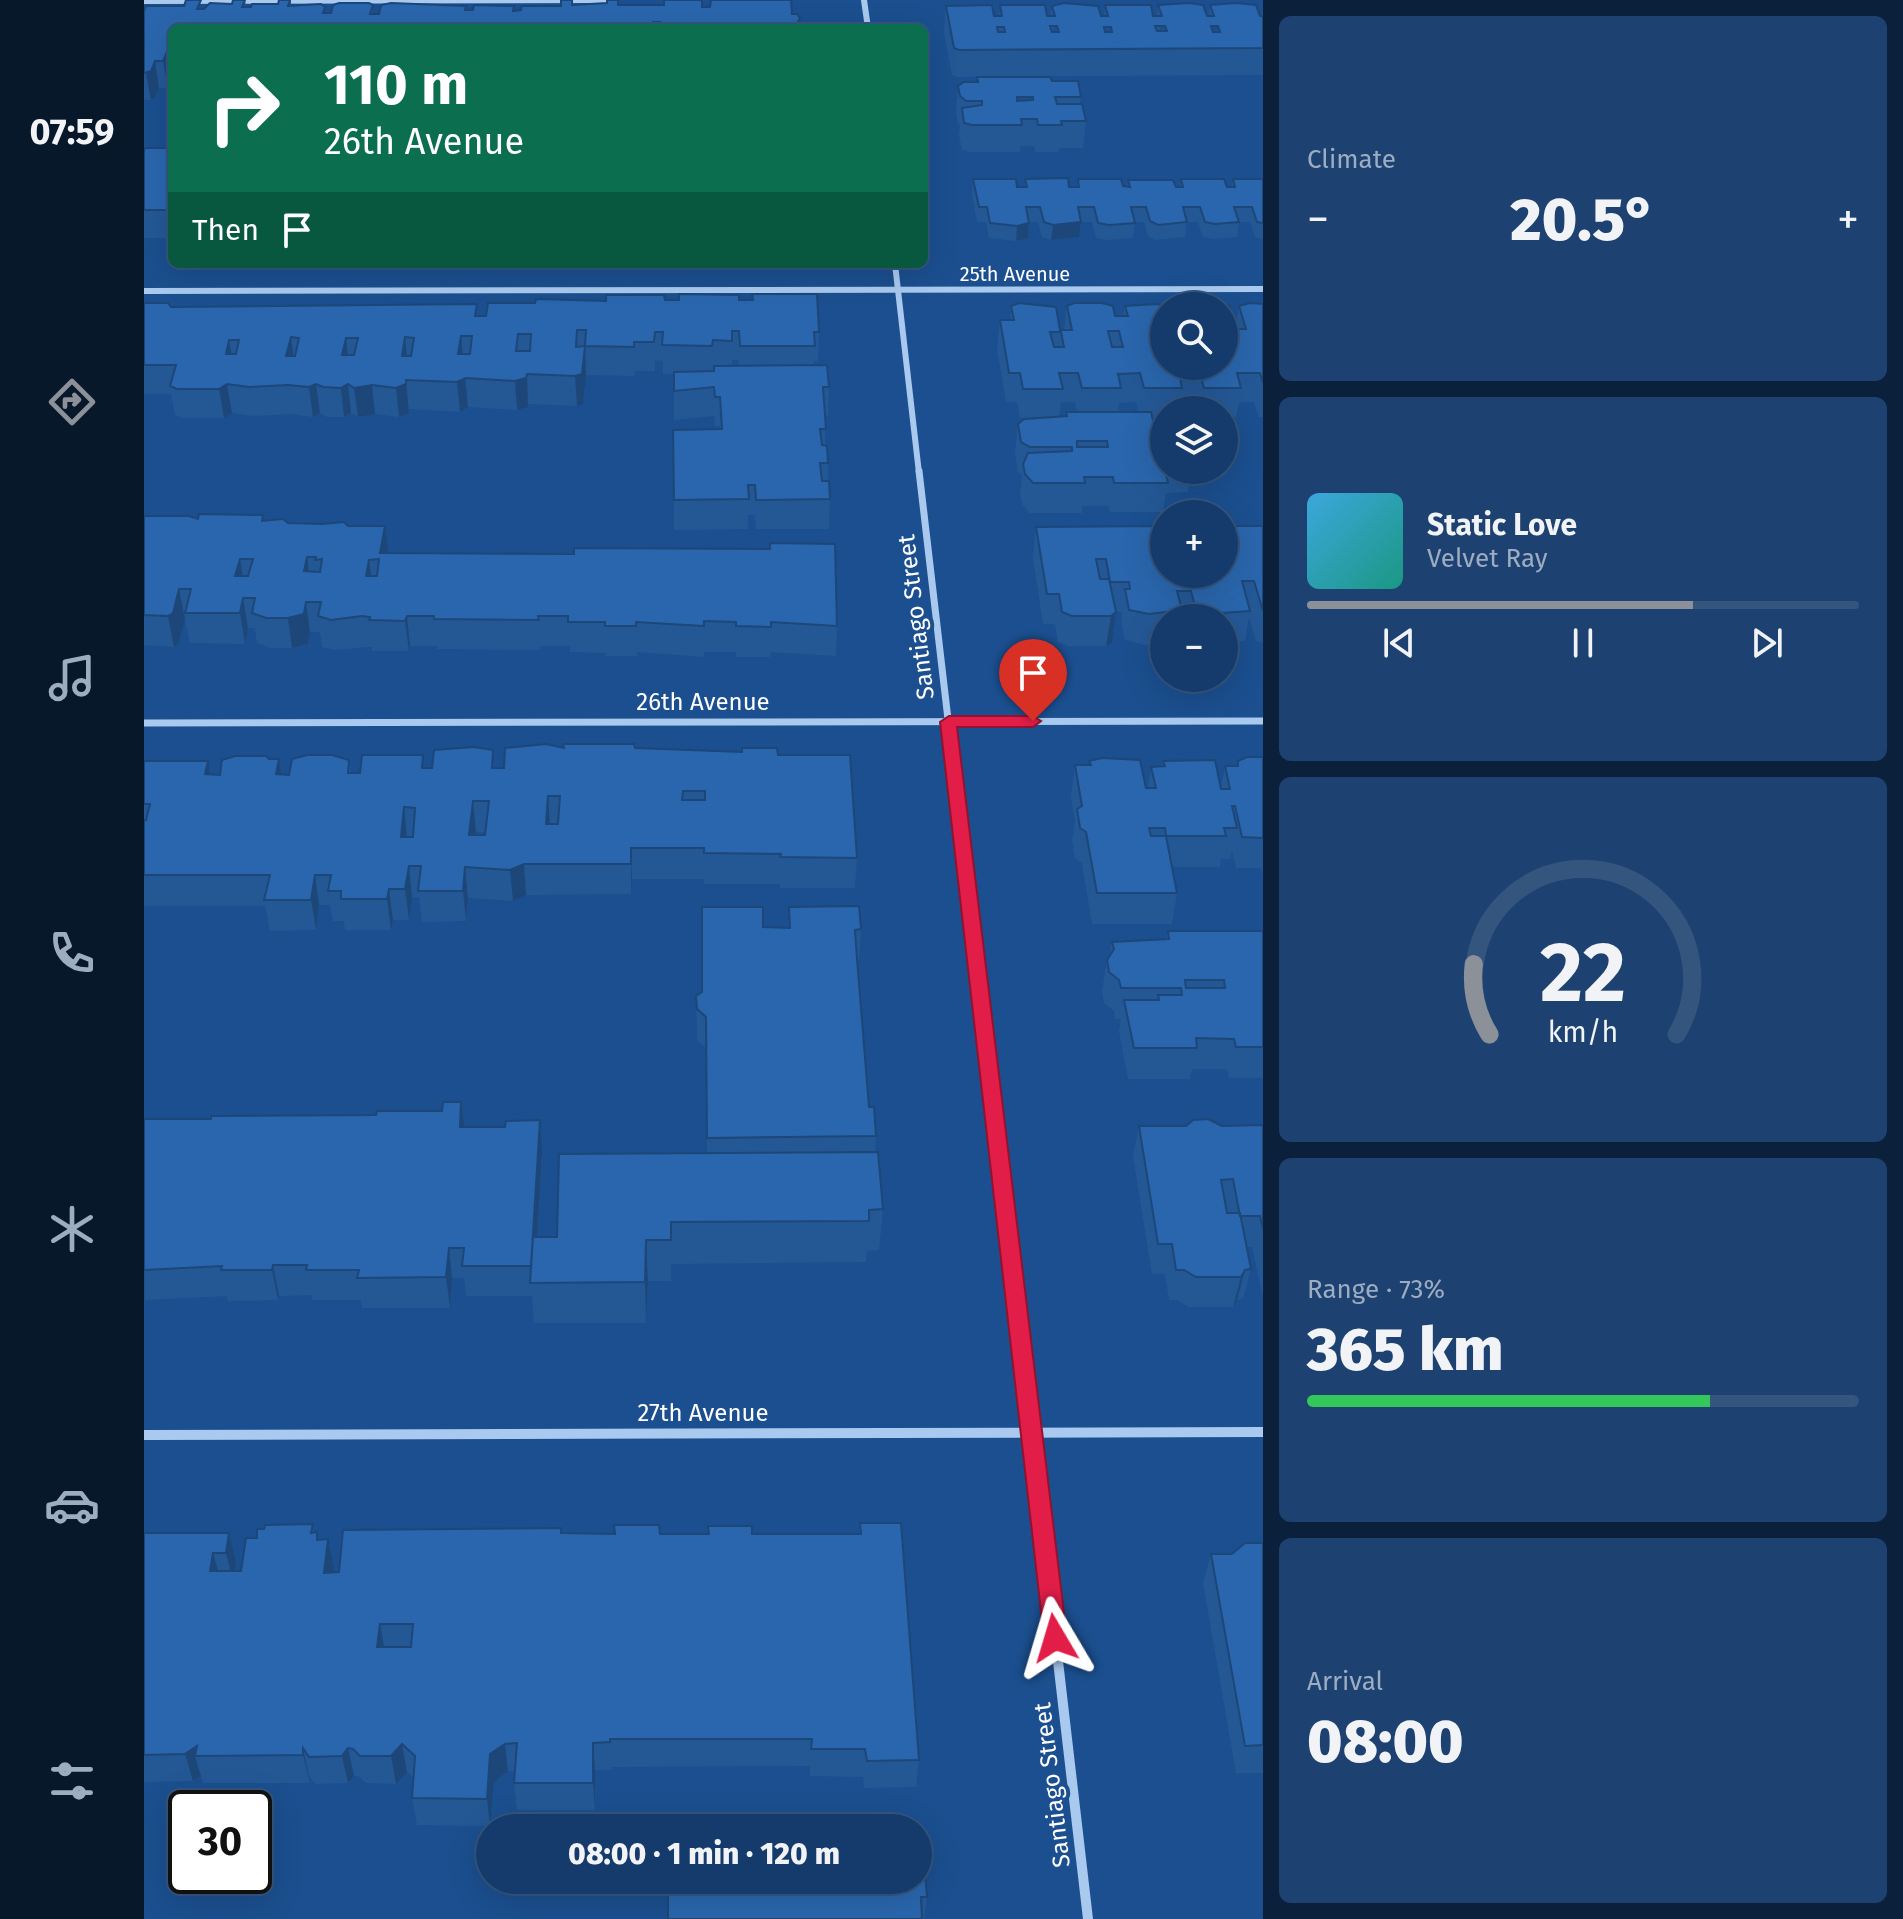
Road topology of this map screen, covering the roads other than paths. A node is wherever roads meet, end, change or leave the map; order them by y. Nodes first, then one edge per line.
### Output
1 (611, 0) edge
2 (864, 0) edge
3 (144, 1) edge
4 (867, 24) edge
5 (895, 268) edge
6 (1263, 289) edge
7 (898, 290) junction
8 (144, 291) edge
9 (1263, 721) edge
10 (949, 722) junction
11 (144, 723) edge
12 (1032, 1432) junction
13 (1263, 1432) edge
14 (144, 1435) edge
15 (1088, 1919) edge

1 - 3 street
2 - 4 street
5 - 7 street, Santiago Street
6 - 7 street, 25th Avenue
7 - 8 street, 25th Avenue
7 - 10 street, Santiago Street
9 - 10 street, 26th Avenue
10 - 11 street, 26th Avenue
10 - 12 street, Santiago Street
12 - 13 street, 27th Avenue
12 - 14 street, 27th Avenue
12 - 15 street, Santiago Street

